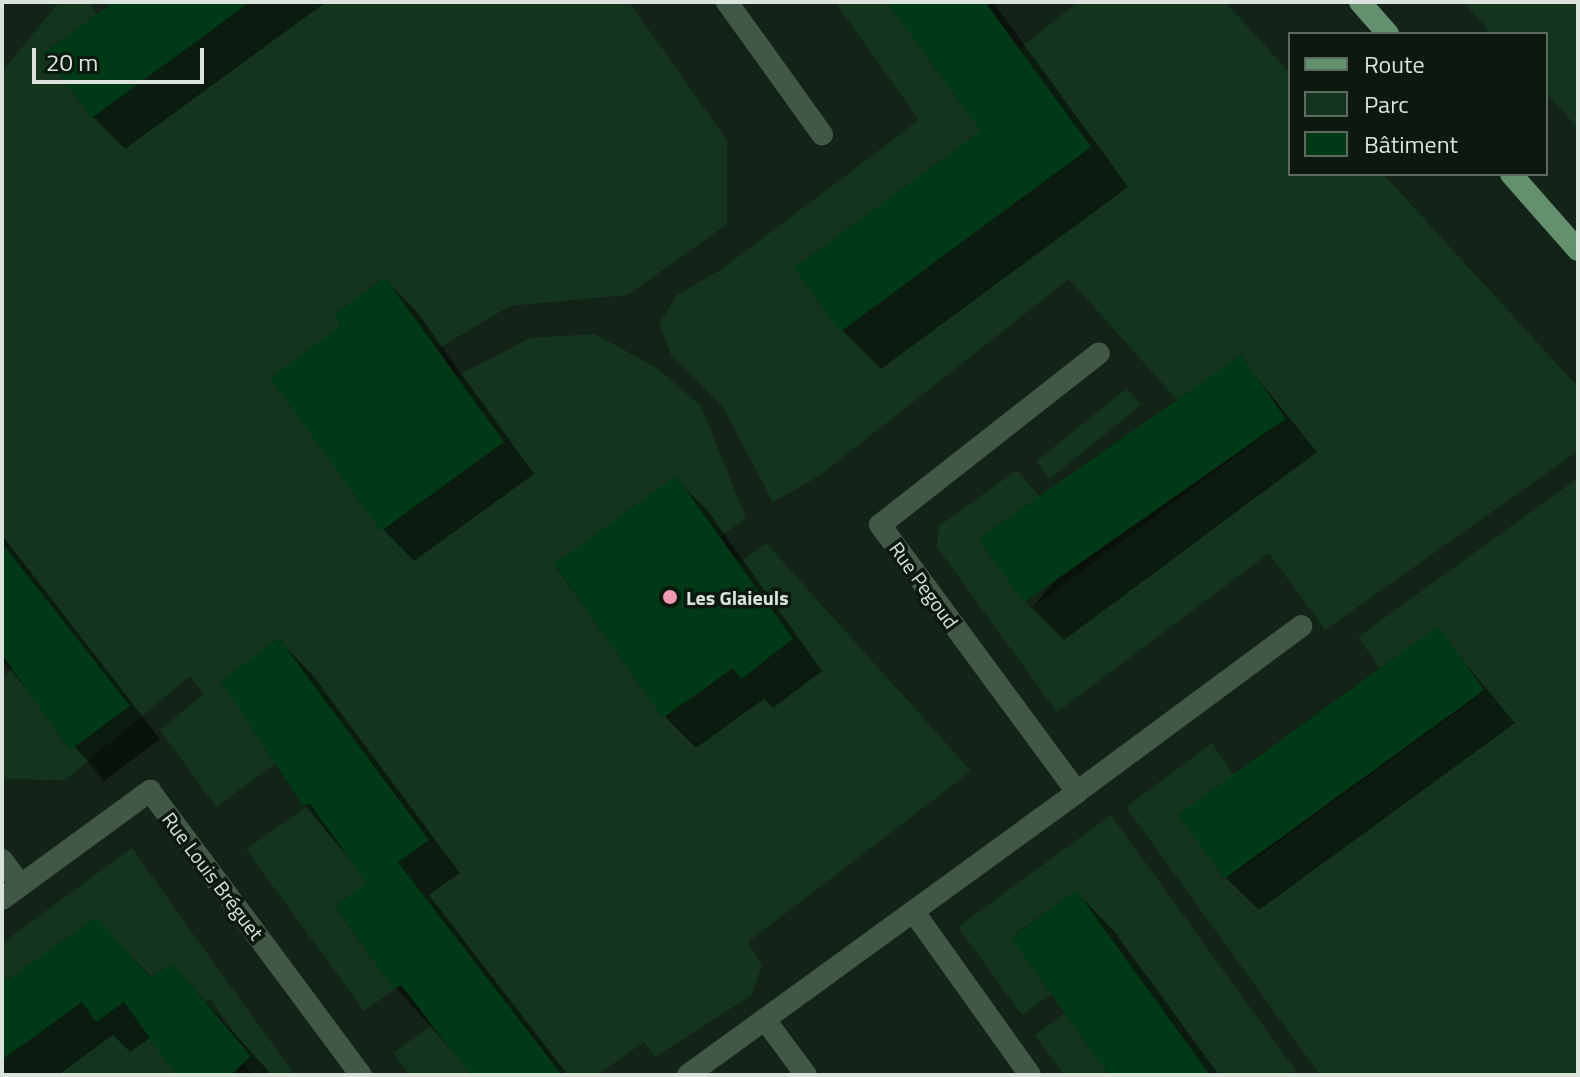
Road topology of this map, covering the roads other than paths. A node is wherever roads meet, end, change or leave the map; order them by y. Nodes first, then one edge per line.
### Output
1 (727, 2) edge
2 (1360, 2) edge
3 (1386, 32) edge
4 (822, 134) dead end
5 (1513, 176) edge
6 (1578, 250) edge
7 (1099, 353) dead end
8 (1301, 626) dead end
9 (1077, 792) junction
10 (2, 860) edge
11 (21, 885) junction
12 (2, 899) edge
13 (916, 915) junction
14 (766, 1021) junction
15 (361, 1075) edge
16 (688, 1075) edge
17 (806, 1075) edge
18 (1030, 1075) edge

1 - 4 street
2 - 3 main road
5 - 6 main road
7 - 9 street, Rue Pegoud
8 - 9 street
9 - 13 street
10 - 11 street
11 - 12 street
11 - 15 street, Rue Louis Bréguet
13 - 14 street
13 - 18 street
14 - 16 street
14 - 17 street

